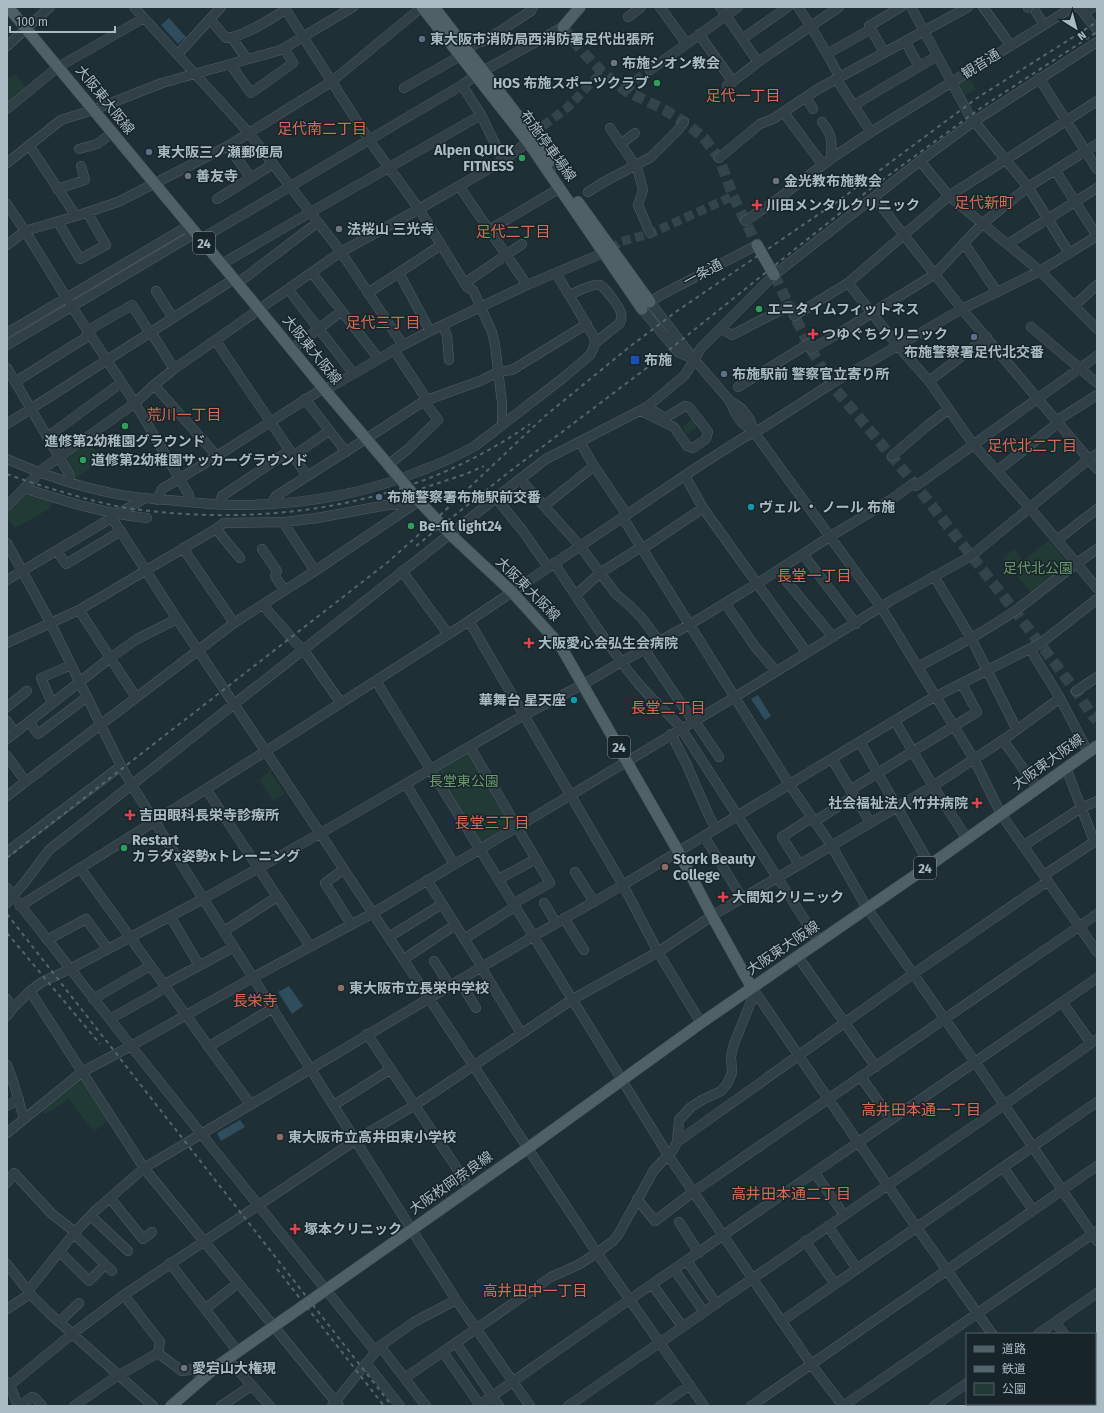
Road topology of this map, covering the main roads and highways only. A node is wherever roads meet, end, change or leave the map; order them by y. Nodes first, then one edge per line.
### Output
1 (8, 7) edge
2 (422, 7) edge
3 (434, 7) edge
4 (580, 7) edge
5 (563, 27) road end
6 (464, 53) junction
7 (530, 138) junction
8 (757, 244) tunnel mouth
9 (608, 251) junction
10 (774, 275) tunnel mouth
11 (646, 306) road end
12 (1093, 749) edge
13 (752, 988) junction
14 (172, 1406) edge

1 - 13 main road, 大阪東大阪線 / 24
2 - 6 main road, 布施停車場線
3 - 6 main road, 布施停車場線
4 - 5 main road
6 - 7 main road, 布施停車場線
7 - 9 main road, 布施停車場線
7 - 9 main road, 布施停車場線
8 - 10 main road
9 - 11 main road, 布施停車場線
12 - 13 main road, 大阪東大阪線 / 24
13 - 14 main road, 大阪枚岡奈良線

